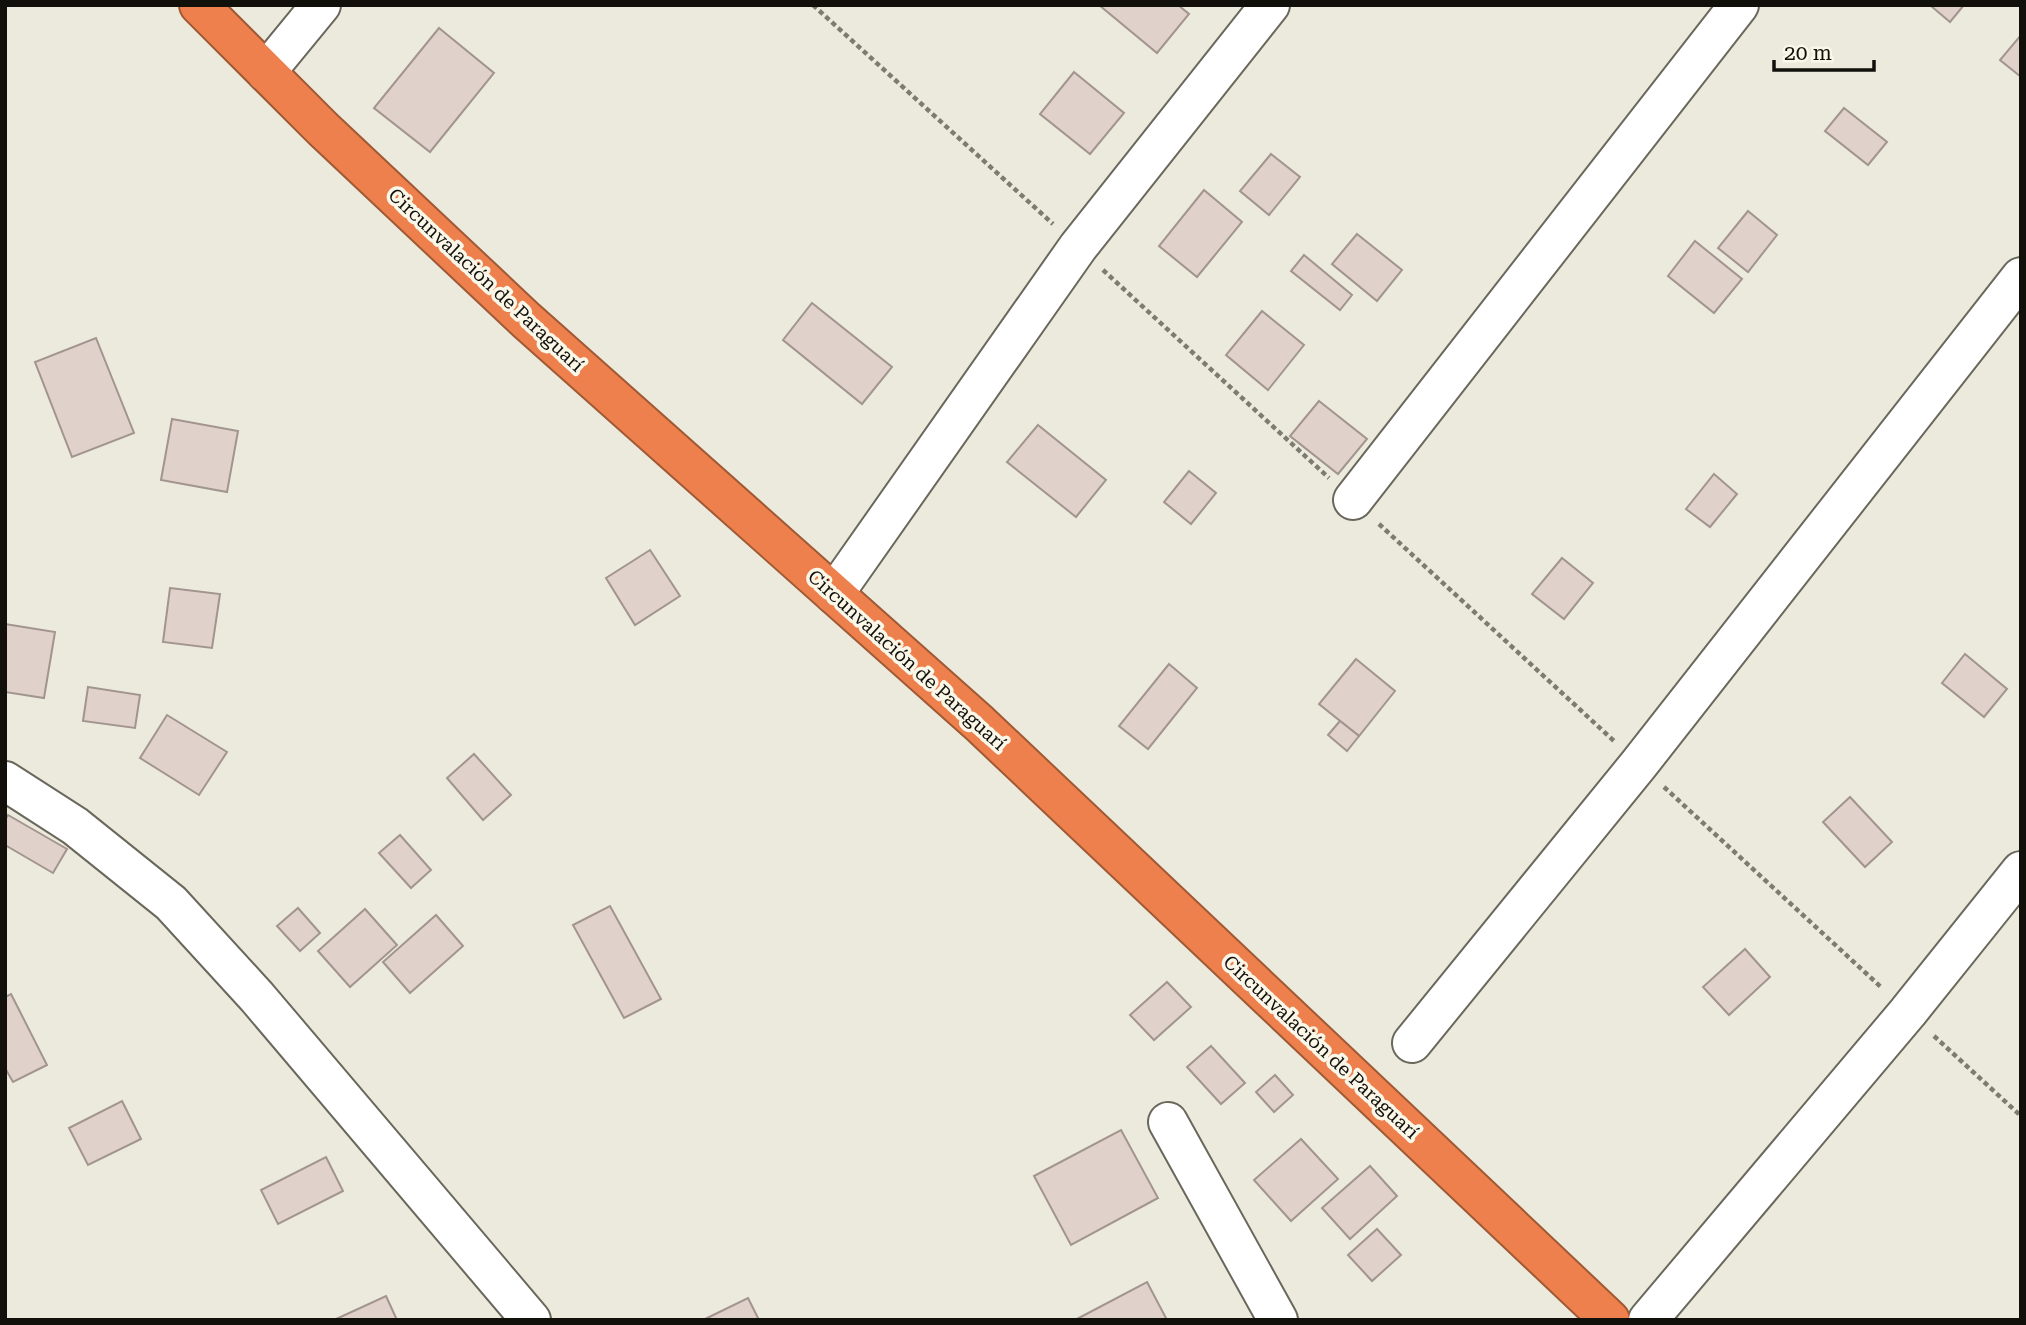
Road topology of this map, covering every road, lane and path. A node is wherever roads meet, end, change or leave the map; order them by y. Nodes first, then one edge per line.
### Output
1 (199, 5) edge
2 (321, 5) edge
3 (813, 5) edge
4 (1270, 5) edge
5 (1739, 5) edge
6 (266, 72) junction
7 (1078, 247) junction
8 (2021, 277) edge
9 (1353, 500) junction
10 (834, 594) junction
11 (1639, 764) junction
12 (5, 781) edge
13 (2021, 871) edge
14 (1908, 1012) junction
15 (1412, 1043) dead end
16 (2021, 1116) edge
17 (1168, 1122) dead end
18 (531, 1320) edge
19 (1278, 1320) edge
20 (1610, 1320) edge
21 (1648, 1320) edge

1 - 6 highway, Circunvalación de Paraguarí
2 - 6 street
3 - 7 path
4 - 7 street
5 - 9 street
6 - 10 highway, Circunvalación de Paraguarí
7 - 9 path
7 - 10 street
8 - 11 street
9 - 11 path
10 - 20 highway, Circunvalación de Paraguarí
11 - 14 path
11 - 15 street
12 - 18 street
13 - 14 street
14 - 16 path
14 - 21 street
17 - 19 street

